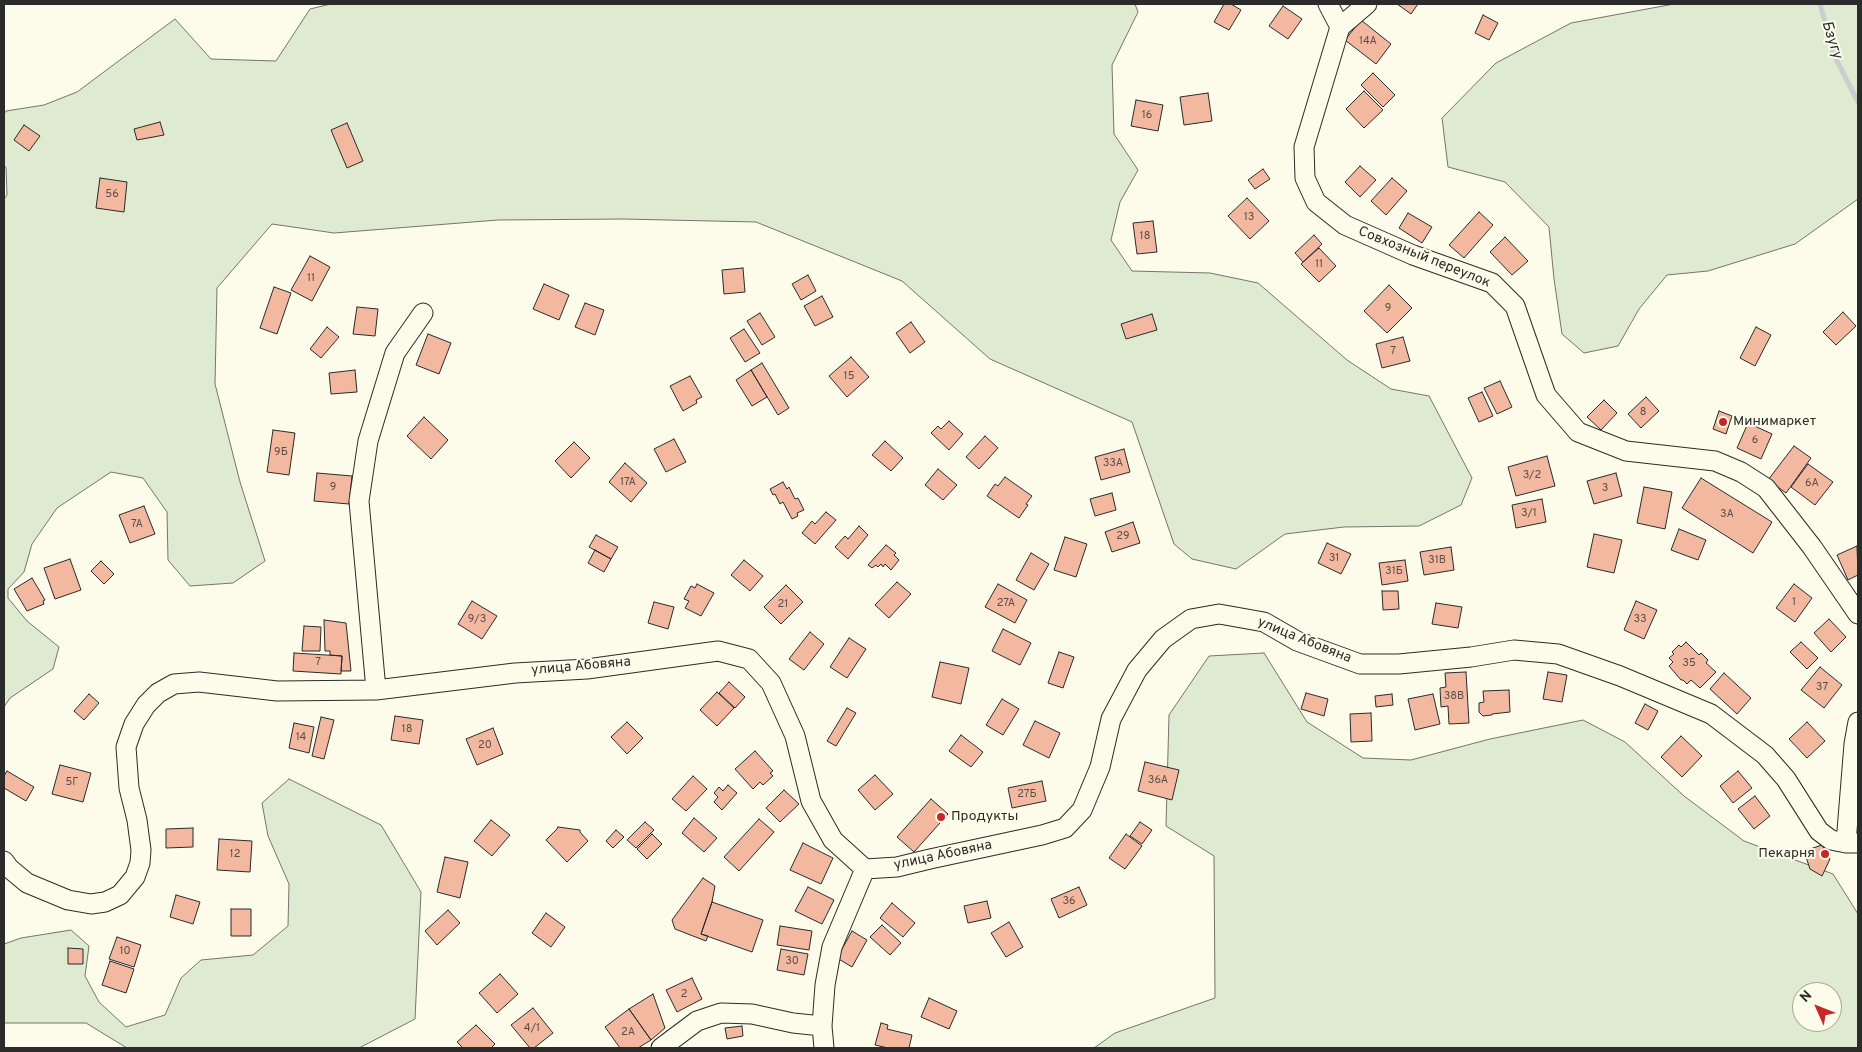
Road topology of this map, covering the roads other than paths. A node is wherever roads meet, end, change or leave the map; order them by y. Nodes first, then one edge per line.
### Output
1 (1328, 4) edge
2 (1367, 4) edge
3 (1340, 27) junction
4 (423, 313) dead end
5 (1858, 614) edge
6 (376, 690) junction
7 (1858, 722) edge
8 (1852, 843) edge
9 (4, 861) edge
10 (866, 869) junction
11 (822, 1026) junction
12 (661, 1048) edge
13 (824, 1048) edge

1 - 3 street
2 - 3 street
3 - 5 street, Совхозный переулок
4 - 6 street
6 - 9 street, улица Абовяна
6 - 10 street, улица Абовяна
7 - 8 street
8 - 10 street, улица Абовяна
10 - 11 street
11 - 12 street
11 - 13 street

